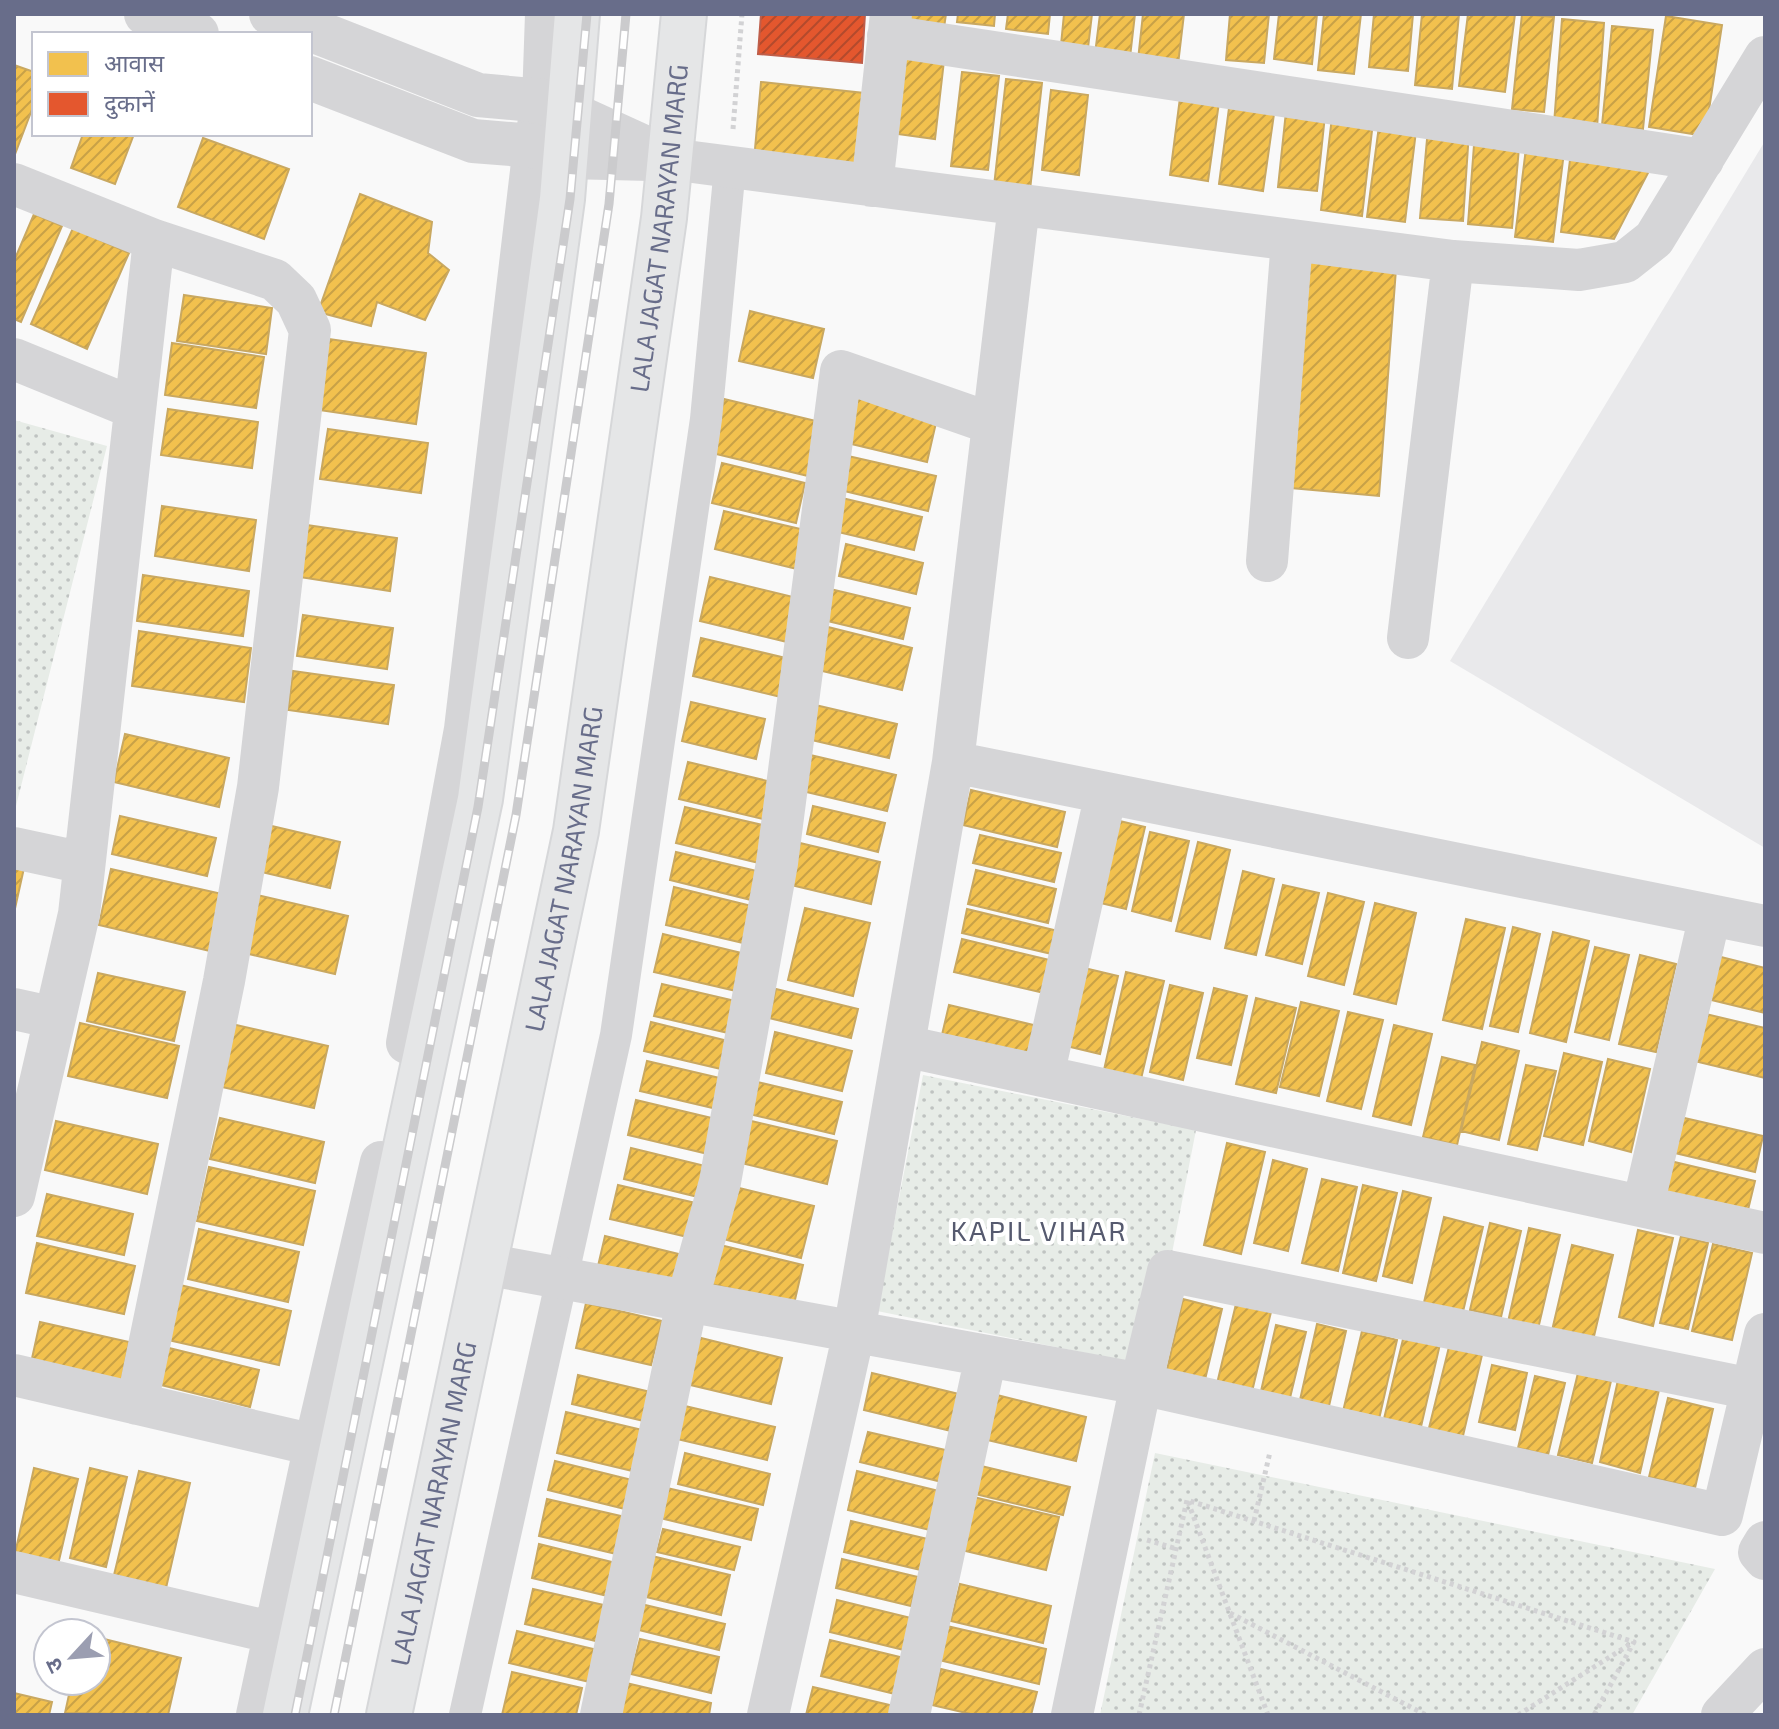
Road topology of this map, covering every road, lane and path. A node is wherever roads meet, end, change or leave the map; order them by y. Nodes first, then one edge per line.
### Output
1 (146, 14) edge
2 (271, 14) edge
3 (546, 14) edge
4 (577, 14) edge
5 (684, 14) edge
6 (742, 14) edge
7 (890, 25) edge
8 (192, 32) edge
9 (1765, 57) edge
10 (312, 79) edge
11 (556, 107) junction
12 (550, 152) junction
13 (670, 159) junction
14 (1703, 160) junction
15 (730, 167) junction
16 (14, 184) edge
17 (872, 186) junction
18 (1019, 205) junction
19 (154, 240) junction
20 (1292, 240) junction
21 (1453, 261) junction
22 (14, 359) edge
23 (134, 408) junction
24 (993, 424) junction
25 (1267, 561) dead end
26 (1408, 638) dead end
27 (953, 762) junction
28 (1106, 793) junction
29 (14, 848) edge
30 (84, 863) junction
31 (1710, 915) junction
32 (1765, 926) edge
33 (14, 1009) edge
34 (55, 1018) junction
35 (904, 1046) junction
36 (1043, 1076) junction
37 (14, 1196) edge
38 (1643, 1206) junction
39 (1765, 1233) edge
40 (484, 1264) junction
41 (562, 1279) junction
42 (687, 1302) junction
43 (854, 1332) junction
44 (1765, 1334) edge
45 (986, 1356) junction
46 (14, 1375) edge
47 (1141, 1384) junction
48 (1752, 1389) junction
49 (137, 1404) junction
50 (1278, 1415) junction
51 (328, 1448) junction
52 (1187, 1500) junction
53 (1254, 1521) junction
54 (1765, 1542) edge
55 (1765, 1559) edge
56 (14, 1572) edge
57 (1230, 1613) junction
58 (275, 1633) junction
59 (1634, 1642) junction
60 (1765, 1669) edge
61 (257, 1715) edge
62 (285, 1715) edge
63 (389, 1715) edge
64 (465, 1715) edge
65 (601, 1715) edge
66 (768, 1715) edge
67 (909, 1715) edge
68 (1072, 1715) edge
69 (1139, 1715) edge
70 (1268, 1715) edge
71 (1426, 1715) edge
72 (1518, 1715) edge
73 (1594, 1715) edge
74 (1722, 1715) edge

1 - 8 street
2 - 11 street
3 - 11 street
4 - 11 main road
5 - 13 main road, LALA JAGAT NARAYAN MARG
6 - 15 path
7 - 14 street
7 - 17 street
9 - 14 street
10 - 12 street
11 - 12 main road
11 - 13 street
12 - 13 street
12 - 51 main road
13 - 15 street
13 - 40 main road, LALA JAGAT NARAYAN MARG
14 - 21 street
15 - 17 street
15 - 41 street
16 - 19 street
17 - 18 street
18 - 20 street
18 - 24 street
19 - 23 street
19 - 49 street
20 - 21 street
20 - 25 street
21 - 26 street
22 - 23 street
23 - 30 street
24 - 27 street
24 - 42 street
27 - 28 street
27 - 35 street
28 - 31 street
28 - 36 street
29 - 30 street
30 - 34 street
31 - 32 street
31 - 38 street
33 - 34 street
34 - 37 street
35 - 36 street
35 - 43 street
36 - 38 street
38 - 39 street
40 - 41 street
40 - 63 main road, LALA JAGAT NARAYAN MARG
41 - 42 street
41 - 64 street
42 - 43 street
42 - 65 street
43 - 45 street
43 - 66 street
44 - 48 street
45 - 47 street
45 - 67 street
46 - 49 street
47 - 48 street
47 - 50 street
47 - 68 street
48 - 50 street
49 - 51 street
50 - 53 path
51 - 58 street
51 - 62 main road
52 - 53 path
52 - 57 path
52 - 69 path
53 - 59 path
54 - 55 street
56 - 58 street
57 - 70 path
57 - 71 path
58 - 61 street
59 - 72 path
59 - 73 path
60 - 74 street

